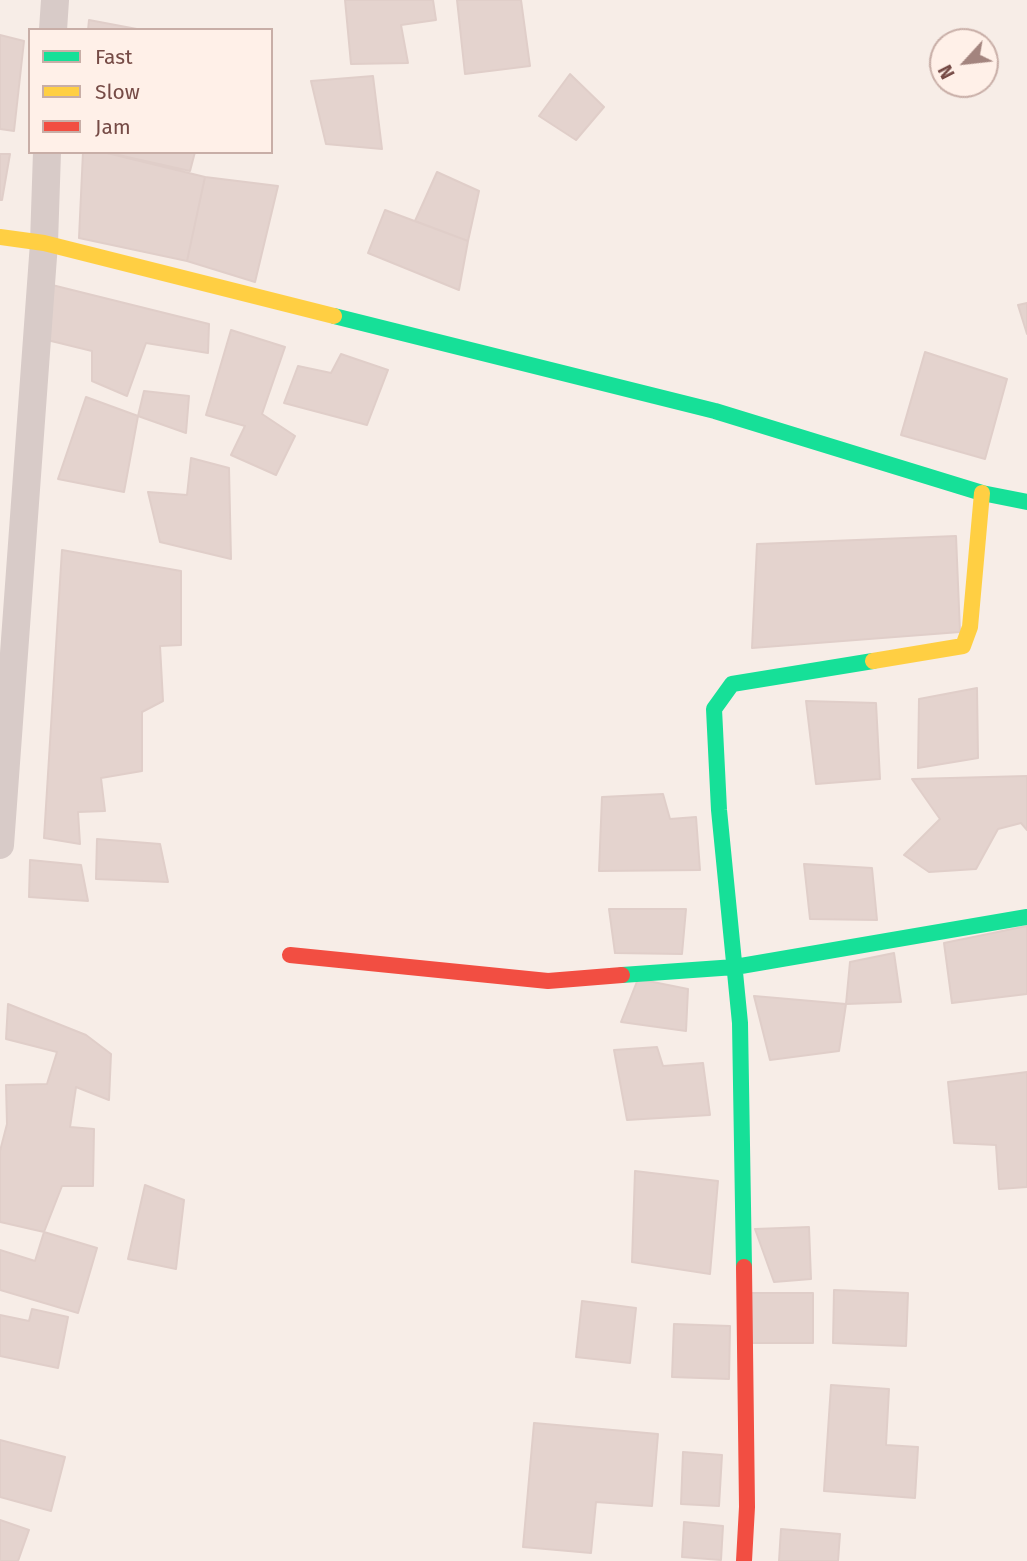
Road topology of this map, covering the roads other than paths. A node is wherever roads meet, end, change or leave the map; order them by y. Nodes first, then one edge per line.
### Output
1 (55, 0) edge
2 (53, 28) edge
3 (47, 154) edge
4 (0, 237) edge
5 (44, 243) junction
6 (982, 492) junction
7 (1027, 502) edge
8 (0, 845) edge
9 (1027, 917) edge
10 (290, 955) dead end
11 (735, 967) junction
12 (744, 1561) edge

1 - 2 street
3 - 5 street
4 - 5 street
5 - 6 street
5 - 8 street
6 - 7 street
6 - 11 street
9 - 11 street
10 - 11 street
11 - 12 street

